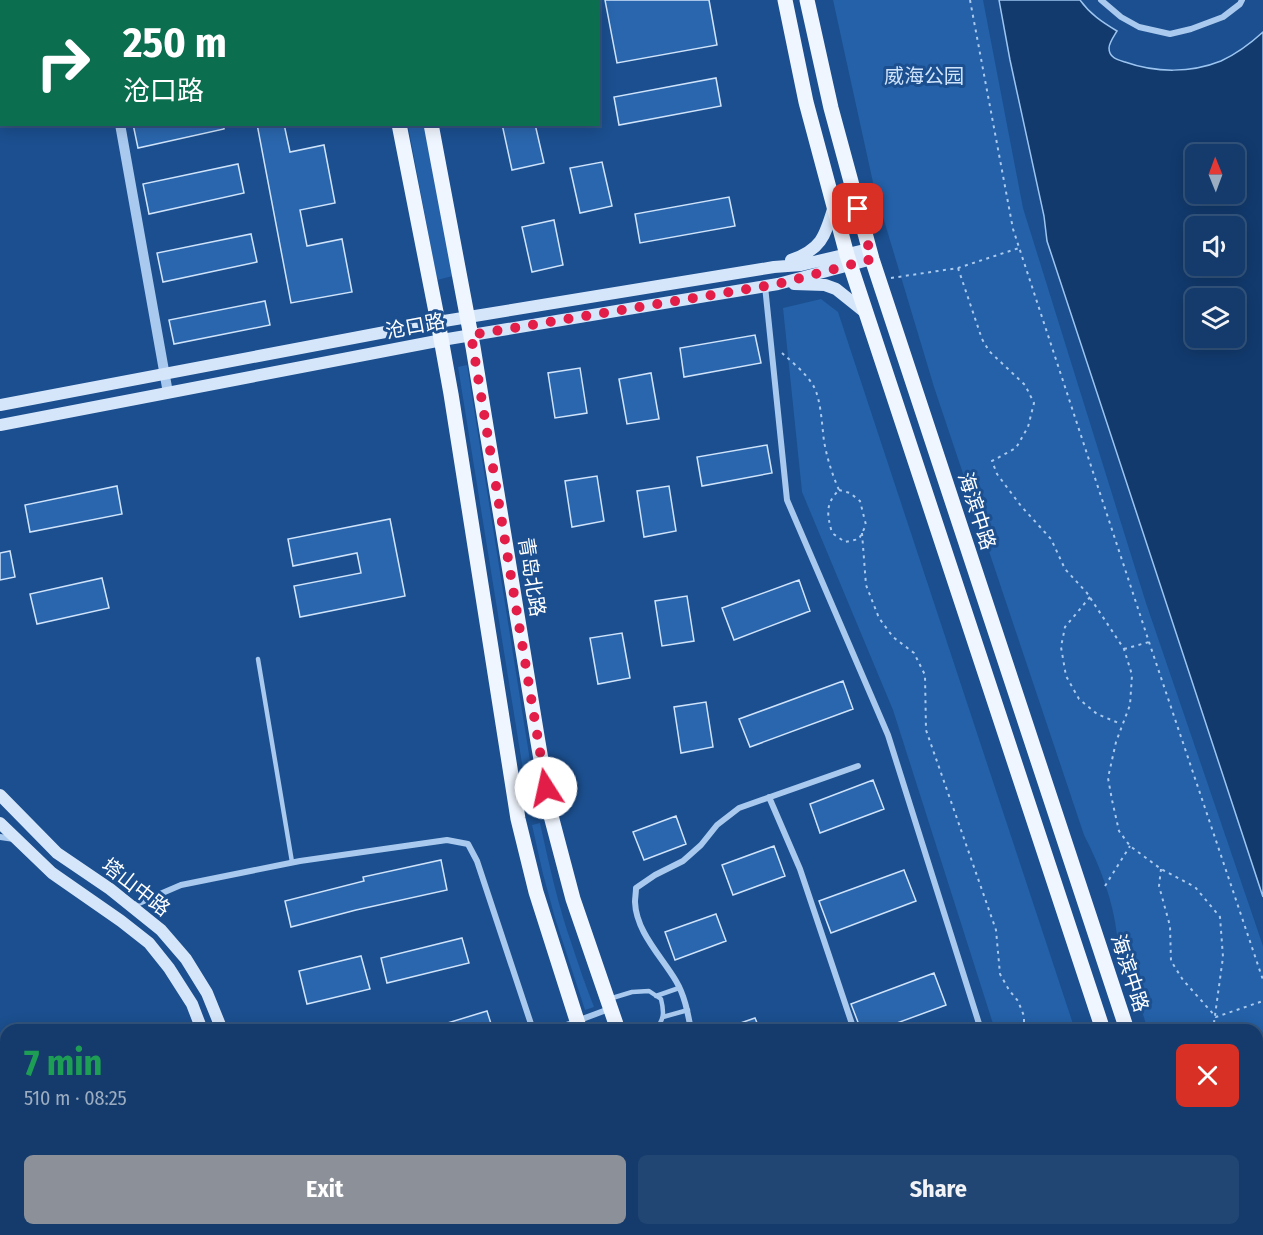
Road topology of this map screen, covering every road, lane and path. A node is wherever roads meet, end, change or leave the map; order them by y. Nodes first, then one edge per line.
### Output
1 (785, 0) edge
2 (807, 0) edge
3 (970, 0) edge
4 (1101, 0) edge
5 (1242, 0) edge
6 (120, 126) edge
7 (399, 126) edge
8 (431, 126) edge
9 (834, 206) junction
10 (1019, 248) junction
11 (871, 254) junction
12 (849, 260) junction
13 (774, 267) junction
14 (958, 268) junction
15 (879, 280) junction
16 (778, 284) junction
17 (765, 286) junction
18 (866, 313) junction
19 (467, 317) junction
20 (438, 322) junction
21 (471, 335) junction
22 (442, 340) junction
23 (771, 343) junction
24 (165, 374) junction
25 (168, 393) junction
26 (0, 405) edge
27 (0, 425) edge
28 (839, 490) junction
29 (862, 533) junction
30 (1090, 597) junction
31 (1149, 642) junction
32 (1124, 649) junction
33 (258, 658) dead end
34 (1122, 724) junction
35 (858, 766) dead end
36 (0, 795) edge
37 (769, 797) junction
38 (0, 822) edge
39 (0, 837) edge
40 (18, 840) junction
41 (1130, 846) junction
42 (292, 862) junction
43 (1161, 869) junction
44 (1105, 886) dead end
45 (132, 906) junction
46 (1263, 980) edge
47 (679, 988) junction
48 (656, 996) junction
49 (1263, 1001) edge
50 (608, 1004) junction
51 (688, 1010) junction
52 (663, 1017) junction
53 (1215, 1017) junction
54 (200, 1024) edge
55 (220, 1024) edge
56 (531, 1024) edge
57 (577, 1024) edge
58 (581, 1024) edge
59 (616, 1024) edge
60 (659, 1024) edge
61 (690, 1024) edge
62 (852, 1024) edge
63 (979, 1024) edge
64 (1024, 1024) edge
65 (1100, 1024) edge
66 (1125, 1024) edge
67 (1214, 1024) edge

1 - 9 main road
2 - 11 main road, 海滨中路
3 - 10 path
4 - 5 street
6 - 24 street
7 - 20 main road
8 - 19 main road, 青岛北路
9 - 12 main road
9 - 13 main road
10 - 14 path
10 - 31 path
11 - 12 main road, 沧口路
11 - 15 main road, 海滨中路
12 - 13 main road, 沧口路
12 - 16 main road, 沧口路
12 - 18 main road
13 - 19 main road, 沧口路
14 - 15 path
14 - 30 path
15 - 66 main road, 海滨中路
16 - 17 main road, 沧口路
16 - 18 main road
17 - 21 main road, 沧口路
17 - 23 street
18 - 65 main road
19 - 20 main road, 沧口路
19 - 21 main road, 青岛北路
20 - 22 main road
20 - 24 main road, 沧口路
21 - 22 main road, 沧口路
21 - 50 main road, 青岛北路
22 - 25 main road, 沧口路
22 - 57 main road
23 - 28 path
23 - 63 street
24 - 25 street
24 - 26 main road, 沧口路
25 - 27 main road, 沧口路
28 - 29 path
28 - 29 path
29 - 64 path
30 - 32 path
30 - 34 path
31 - 32 path
31 - 46 path
32 - 34 path
33 - 42 lane
34 - 41 path
35 - 37 street
36 - 45 main road, 塔山中路
37 - 47 street
37 - 62 street
38 - 40 main road, 塔山中路
39 - 40 street
40 - 54 main road, 塔山中路
41 - 43 path
41 - 44 path
42 - 45 street
42 - 56 street
43 - 53 path
43 - 53 path
45 - 55 main road, 塔山中路
47 - 48 lane
47 - 51 street
48 - 50 lane
48 - 52 lane
49 - 53 path
50 - 58 street
50 - 59 main road, 青岛北路
51 - 52 lane
51 - 61 street
52 - 60 lane
53 - 67 path

